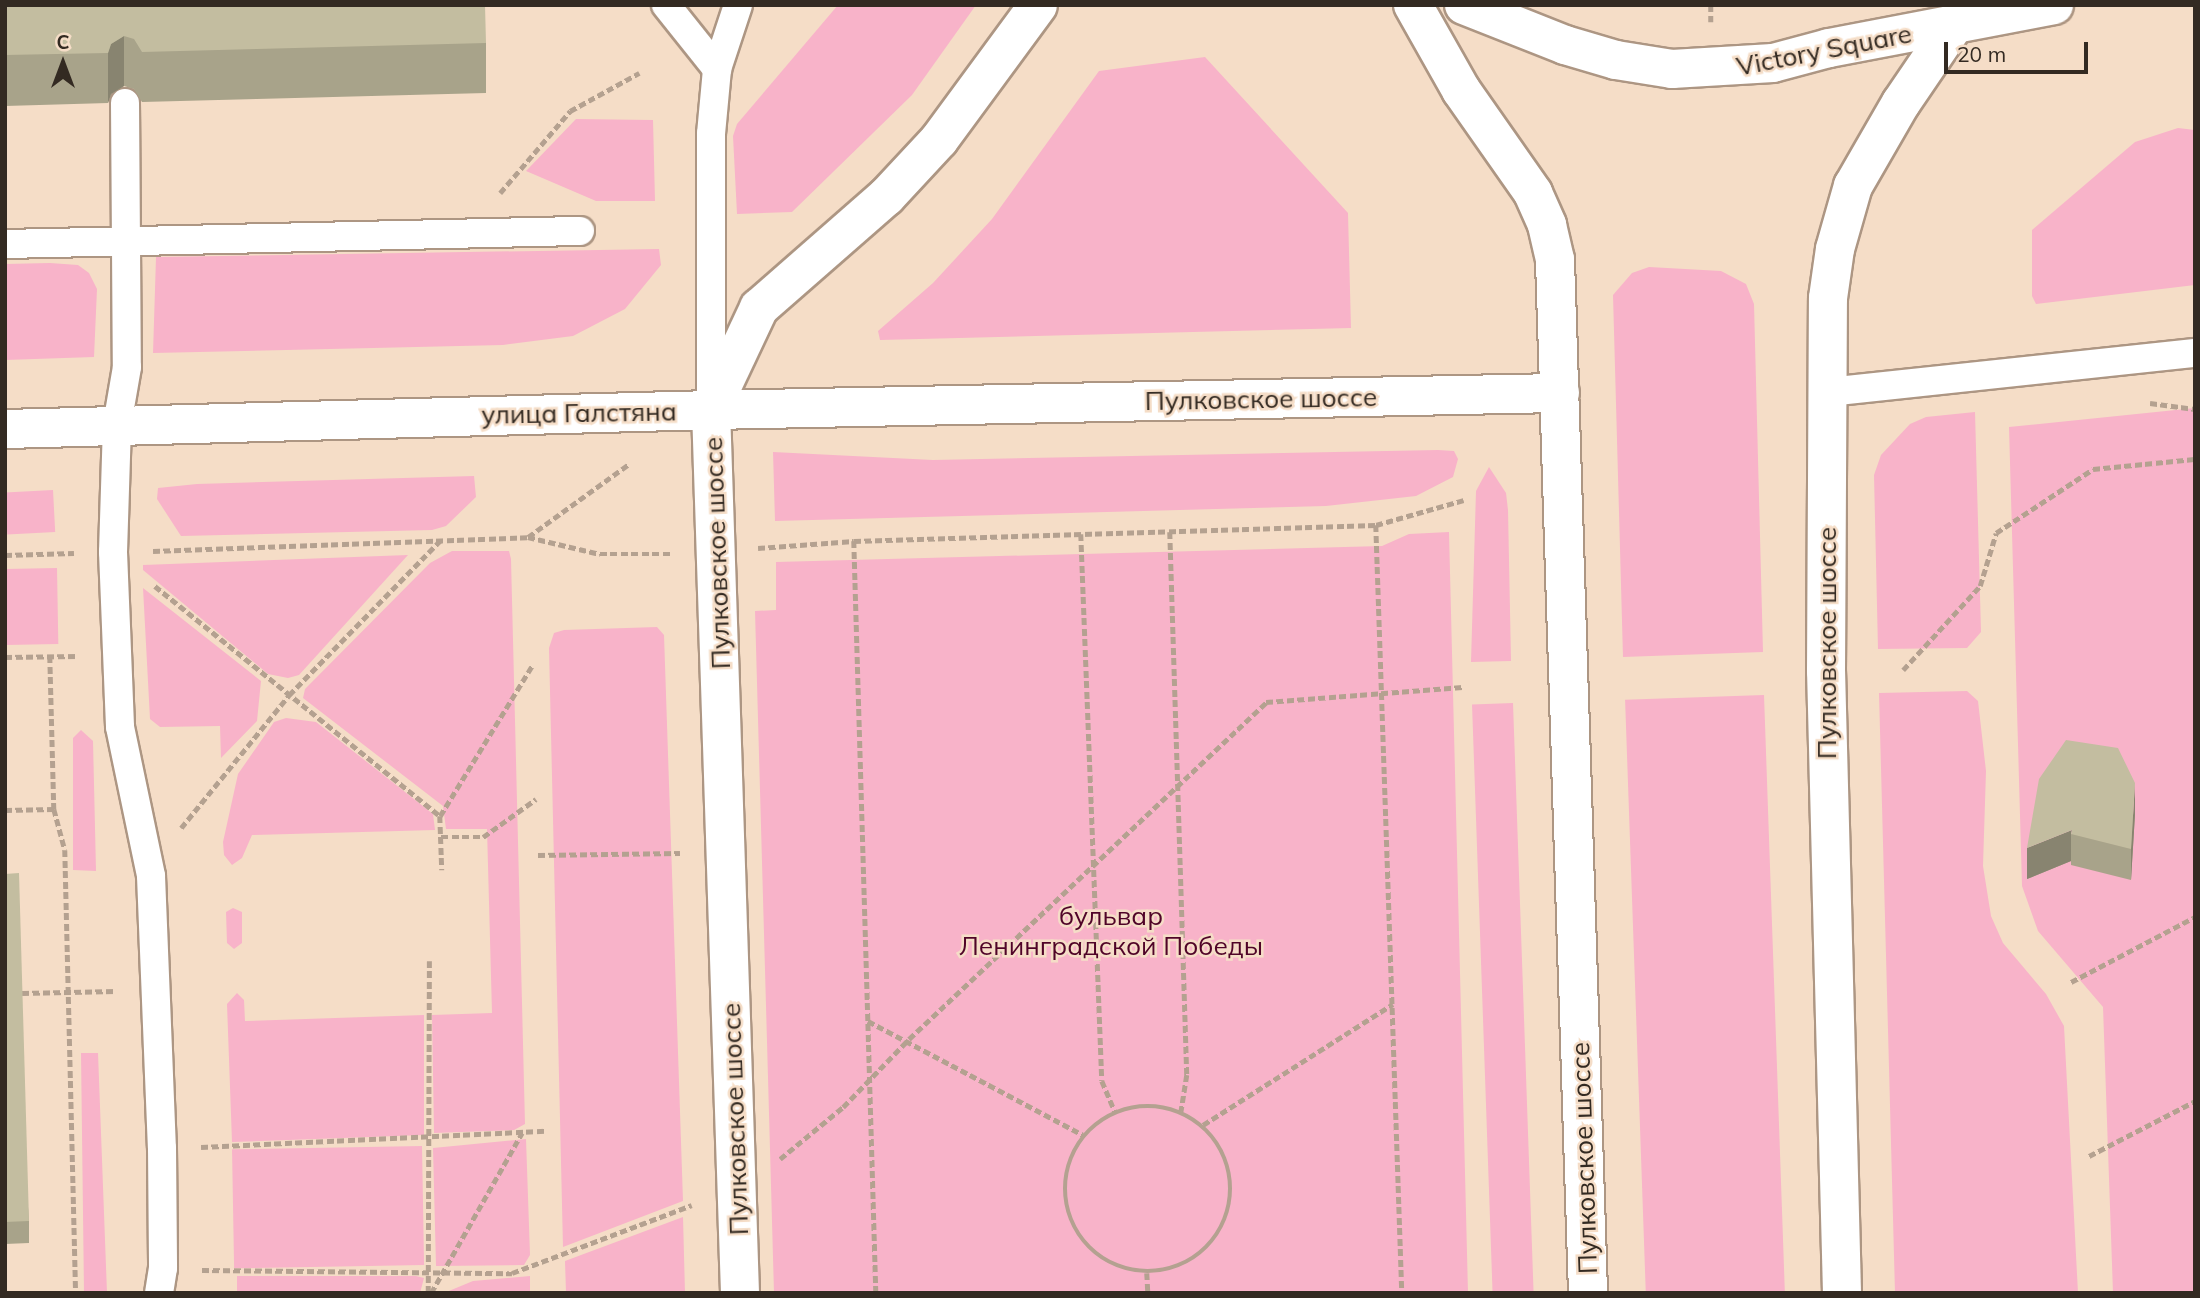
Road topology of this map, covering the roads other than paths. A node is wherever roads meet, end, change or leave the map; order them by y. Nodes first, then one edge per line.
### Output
1 (666, 5) edge
2 (738, 5) edge
3 (1038, 5) edge
4 (1413, 5) edge
5 (1464, 5) edge
6 (2054, 5) edge
7 (1964, 15) edge
8 (716, 69) junction
9 (125, 103) dead end
10 (580, 231) dead end
11 (125, 241) junction
12 (5, 244) edge
13 (2195, 352) edge
14 (1828, 392) junction
15 (1560, 393) junction
16 (711, 410) junction
17 (117, 425) junction
18 (5, 429) edge
19 (159, 1293) edge
20 (740, 1293) edge
21 (1588, 1293) edge
22 (1842, 1293) edge

1 - 8 lane
2 - 8 lane
3 - 16 main road, улица Галстяна
4 - 15 main road, Пулковское шоссе
5 - 7 main road, Victory Square
6 - 7 main road, Victory Square
7 - 14 main road, Пулковское шоссе
8 - 16 lane
9 - 11 lane
10 - 11 lane
11 - 12 lane
11 - 17 lane
13 - 14 lane
14 - 22 main road, Пулковское шоссе
15 - 16 main road, Пулковское шоссе
15 - 21 main road, Пулковское шоссе
16 - 17 main road, улица Галстяна
16 - 20 main road, Пулковское шоссе
17 - 18 main road, улица Галстяна
17 - 19 lane

